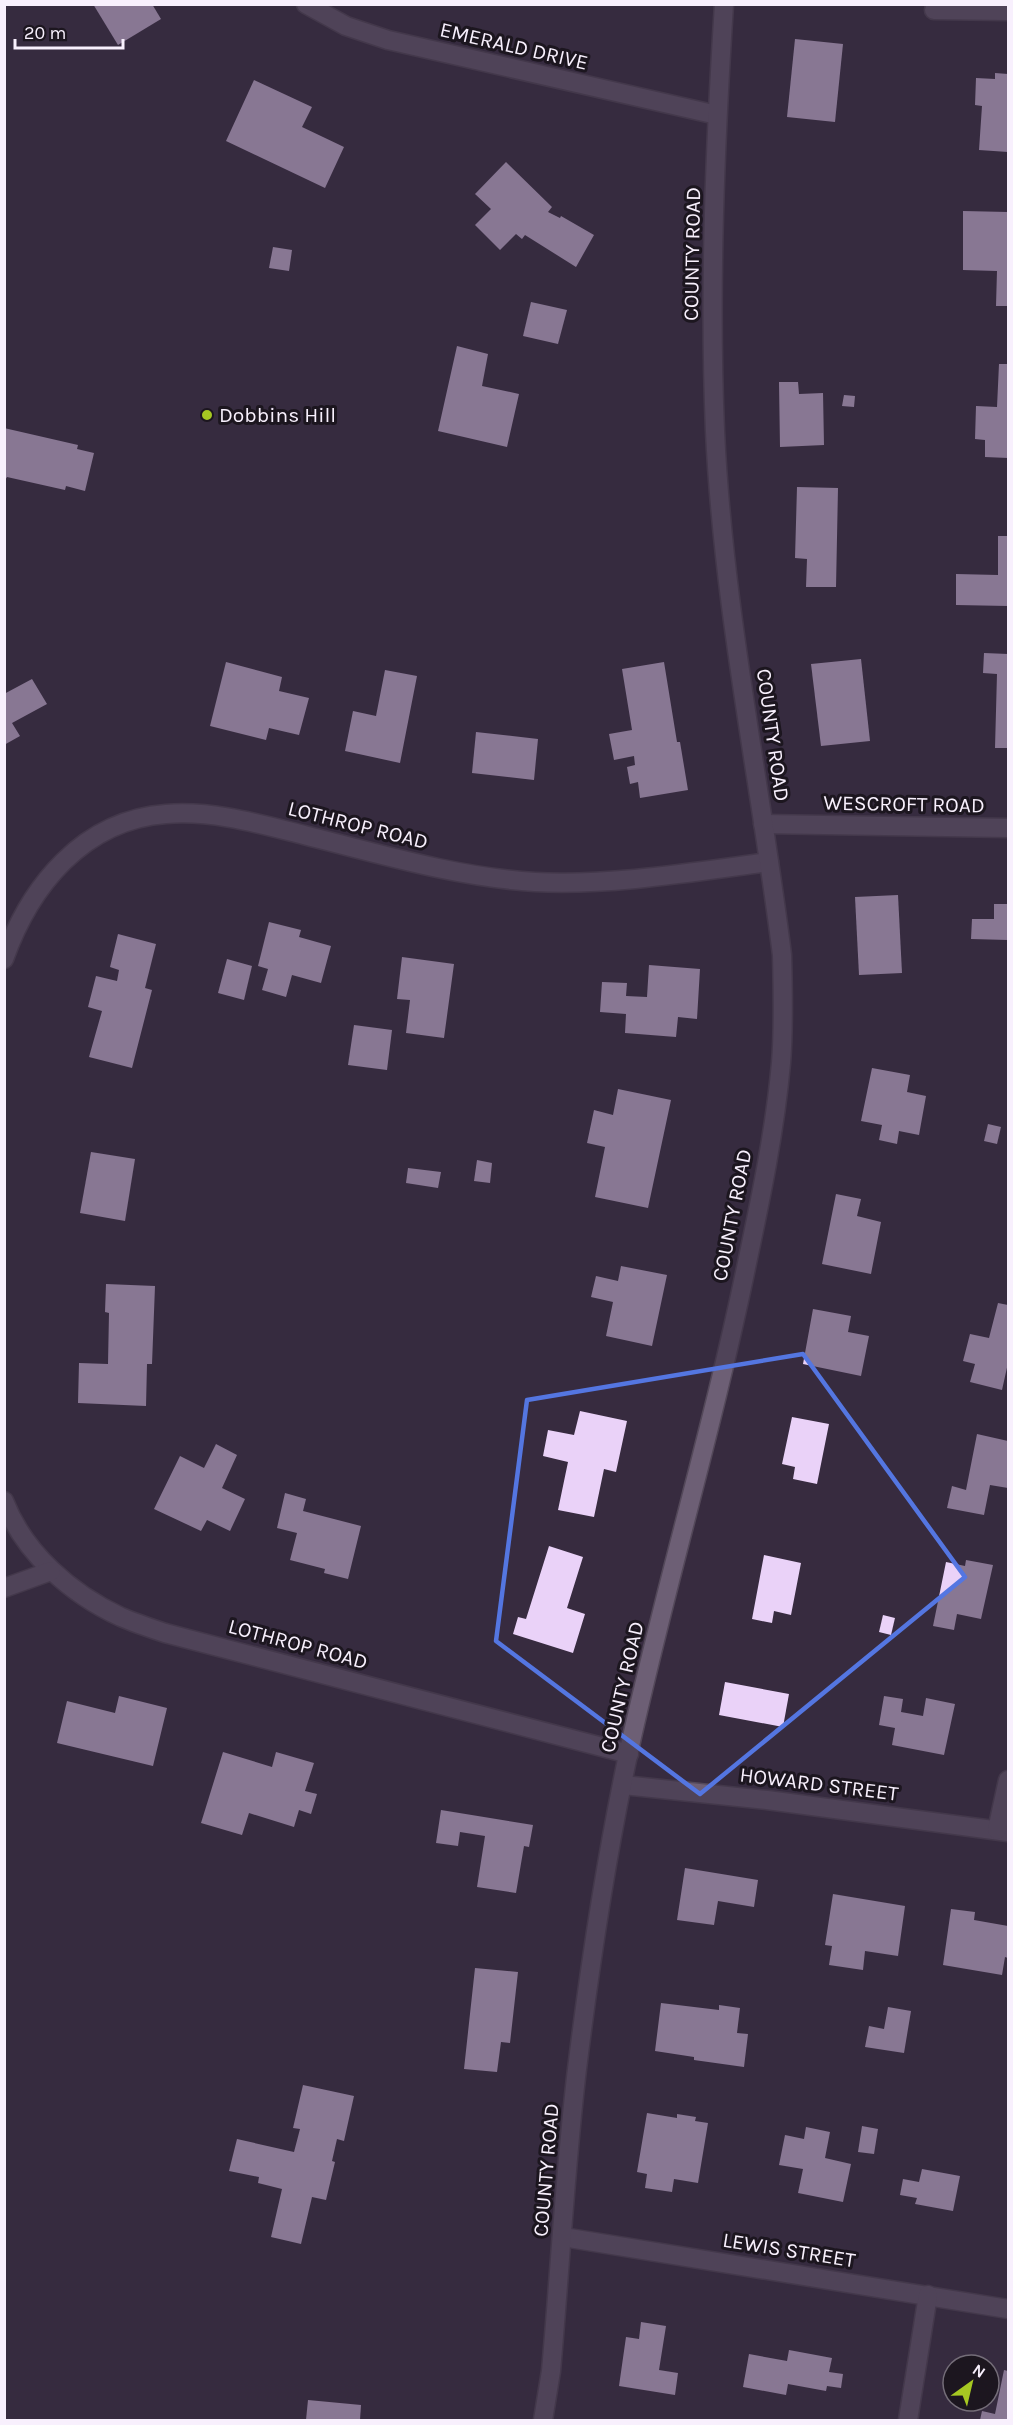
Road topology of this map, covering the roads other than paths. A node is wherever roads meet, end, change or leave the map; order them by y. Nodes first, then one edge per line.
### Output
1 (306, 4) edge
2 (724, 4) edge
3 (934, 9) dead end
4 (1008, 11) edge
5 (717, 115) junction
6 (763, 824) junction
7 (1008, 828) edge
8 (769, 862) junction
9 (4, 959) edge
10 (4, 1501) edge
11 (51, 1571) junction
12 (4, 1588) edge
13 (629, 1754) junction
14 (1008, 1780) edge
15 (623, 1785) junction
16 (1003, 1831) edge
17 (563, 2237) junction
18 (928, 2295) junction
19 (1008, 2309) edge
20 (543, 2421) edge
21 (908, 2421) edge

1 - 5 street, EMERALD DRIVE
2 - 5 street, COUNTY ROAD
3 - 4 street
5 - 6 street, COUNTY ROAD
6 - 7 street, WESCROFT ROAD
6 - 8 street, COUNTY ROAD
8 - 9 street, LOTHROP ROAD
8 - 13 street, COUNTY ROAD
10 - 11 street, LOTHROP ROAD
11 - 12 street
11 - 13 street, LOTHROP ROAD
13 - 15 street, COUNTY ROAD
14 - 16 street
15 - 16 street, HOWARD STREET
15 - 17 street, COUNTY ROAD
17 - 18 street, LEWIS STREET
17 - 20 street, COUNTY ROAD
18 - 19 street, LEWIS STREET
18 - 21 street

